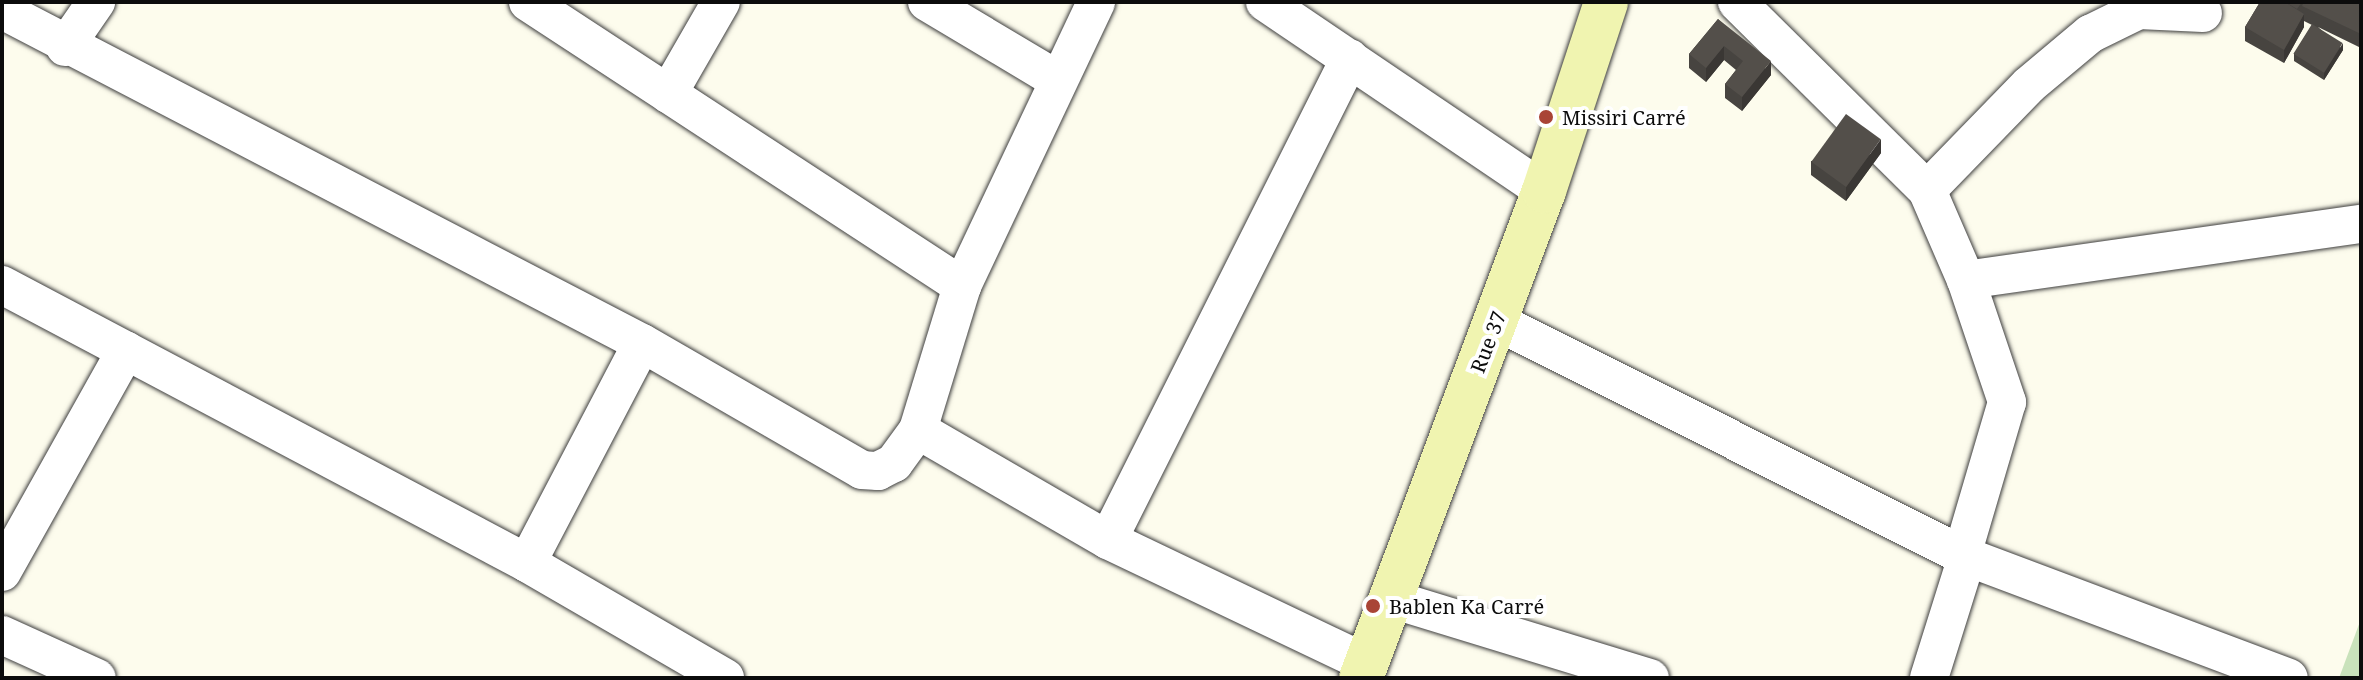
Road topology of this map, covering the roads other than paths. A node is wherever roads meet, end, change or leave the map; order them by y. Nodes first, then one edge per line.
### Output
1 (96, 2) edge
2 (528, 2) edge
3 (721, 2) edge
4 (927, 2) edge
5 (1096, 2) edge
6 (1265, 2) edge
7 (1606, 2) edge
8 (1737, 2) edge
9 (2, 10) edge
10 (2203, 13) dead end
11 (65, 47) junction
12 (1350, 58) junction
13 (1058, 80) junction
14 (668, 94) junction
15 (1927, 190) junction
16 (1544, 191) junction
17 (2361, 224) edge
18 (1966, 280) junction
19 (2, 285) edge
20 (962, 286) junction
21 (1496, 321) junction
22 (642, 343) junction
23 (126, 350) junction
24 (918, 430) junction
25 (1108, 540) junction
26 (1964, 556) junction
27 (527, 563) junction
28 (2, 572) edge
29 (1388, 598) junction
30 (2, 635) edge
31 (1363, 670) edge
32 (97, 678) edge
33 (725, 678) edge
34 (1650, 678) edge
35 (1929, 678) edge
36 (2289, 678) edge

1 - 11 street
2 - 14 street
3 - 14 street
4 - 13 street
5 - 13 street
6 - 12 street
7 - 16 main road, Rue 37
8 - 15 street
9 - 11 street
10 - 15 street
11 - 22 street
12 - 16 street
12 - 25 street
13 - 20 street
14 - 20 street
15 - 18 street
16 - 21 main road, Rue 37
17 - 18 street
18 - 26 street
19 - 23 street
20 - 24 street
21 - 26 street
21 - 29 main road, Rue 37
22 - 24 street
22 - 27 street
23 - 27 street
23 - 28 street
24 - 25 street
25 - 31 street
26 - 35 street
26 - 36 street
27 - 33 street
29 - 31 main road, Rue 37
29 - 34 street
30 - 32 street

